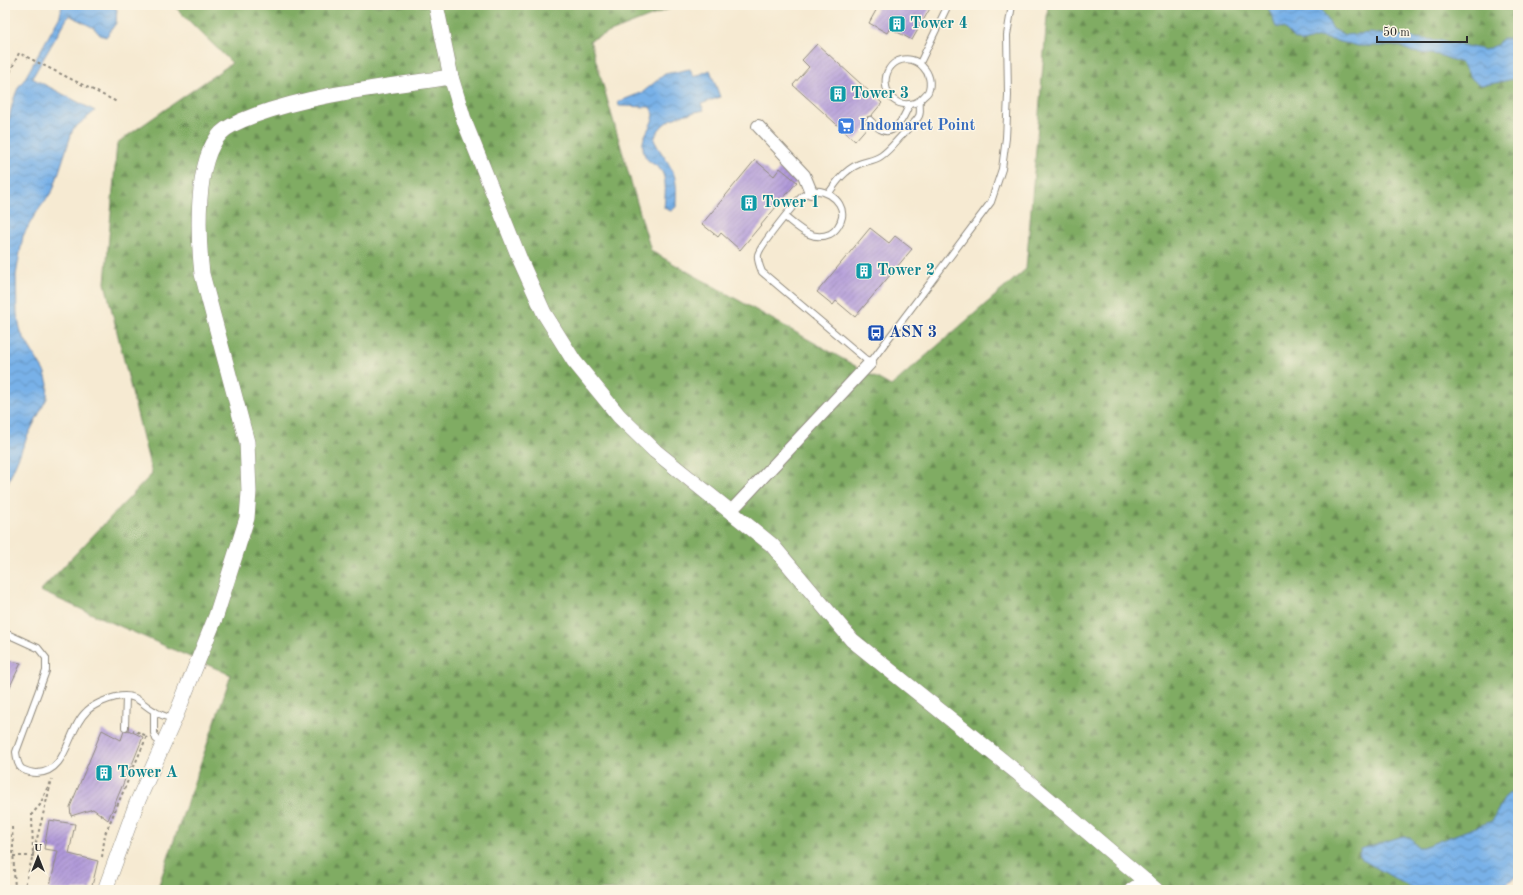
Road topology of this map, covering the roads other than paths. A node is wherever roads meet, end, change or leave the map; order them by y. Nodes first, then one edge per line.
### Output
1 (436, 5) edge
2 (948, 5) edge
3 (1012, 5) edge
4 (920, 63) junction
5 (451, 78) junction
6 (920, 100) junction
7 (909, 105) junction
8 (870, 120) dead end
9 (758, 126) dead end
10 (811, 192) junction
11 (829, 193) junction
12 (786, 217) junction
13 (870, 363) junction
14 (731, 511) junction
15 (5, 633) edge
16 (126, 697) junction
17 (154, 711) junction
18 (174, 720) junction
19 (125, 727) road end
20 (164, 743) junction
21 (1151, 886) edge
22 (105, 890) edge
23 (1132, 890) edge

1 - 5 street
2 - 4 lane
3 - 13 lane
4 - 6 lane
4 - 7 lane
5 - 14 street
5 - 18 street
6 - 7 lane
6 - 11 lane
7 - 8 lane
9 - 10 street
10 - 11 lane
10 - 12 lane
11 - 12 lane
12 - 13 lane
13 - 14 street
14 - 21 street
15 - 16 lane
16 - 17 lane
16 - 19 lane
17 - 18 lane
17 - 20 lane
18 - 20 street
20 - 22 street
21 - 23 street

